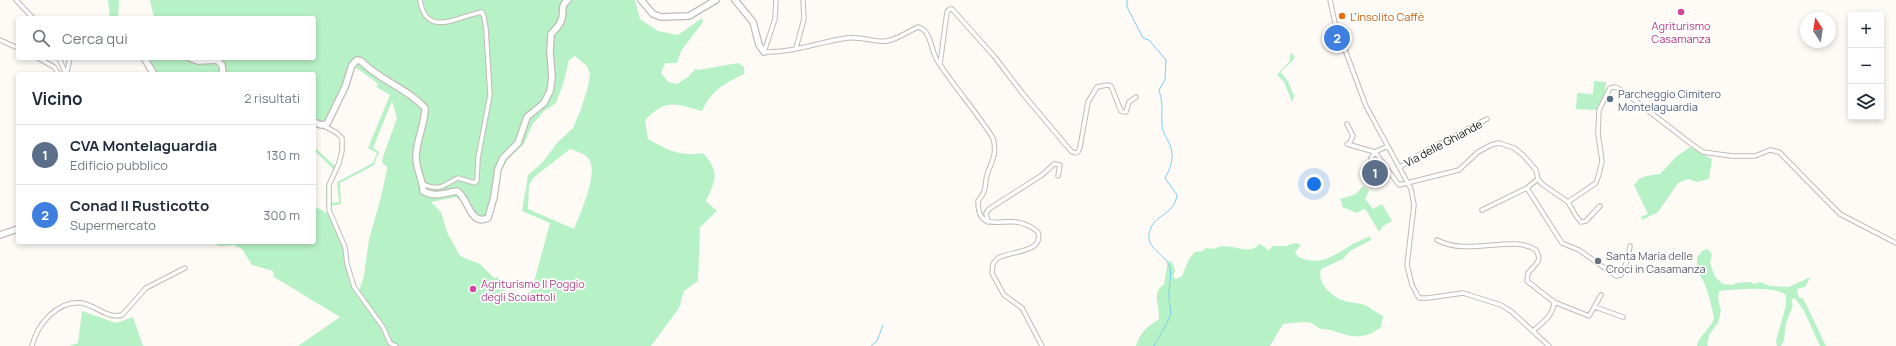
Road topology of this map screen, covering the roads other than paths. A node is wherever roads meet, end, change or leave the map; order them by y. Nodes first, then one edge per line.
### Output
1 (16, 0) edge
2 (420, 0) edge
3 (568, 0) edge
4 (641, 0) edge
5 (716, 0) edge
6 (735, 0) edge
7 (776, 0) edge
8 (803, 0) edge
9 (1330, 0) edge
10 (31, 16) edge
11 (0, 40) edge
12 (16, 47) edge
13 (796, 48) junction
14 (764, 52) junction
15 (41, 60) edge
16 (60, 60) edge
17 (70, 60) edge
18 (145, 60) edge
19 (195, 60) edge
20 (217, 60) edge
21 (217, 60) edge
22 (940, 64) junction
23 (57, 72) edge
24 (65, 72) edge
25 (66, 72) edge
26 (153, 72) edge
27 (223, 72) edge
28 (1136, 96) dead end
29 (1488, 119) dead end
30 (316, 123) edge
31 (1347, 124) dead end
32 (324, 126) junction
33 (1388, 146) junction
34 (1375, 152) junction
35 (1371, 158) dead end
36 (1400, 167) junction
37 (1058, 176) dead end
38 (1538, 179) junction
39 (1408, 182) junction
40 (423, 184) junction
41 (1527, 188) junction
42 (1568, 202) junction
43 (1600, 206) dead end
44 (1482, 210) dead end
45 (988, 222) junction
46 (16, 230) edge
47 (0, 235) edge
48 (1437, 240) dead end
49 (1896, 243) edge
50 (1630, 246) dead end
51 (185, 268) dead end
52 (1601, 295) dead end
53 (1554, 302) junction
54 (1595, 307) junction
55 (1623, 317) dead end
56 (1533, 331) junction
57 (32, 346) edge
58 (396, 346) edge
59 (1042, 346) edge
60 (1549, 346) edge

1 - 10 street
2 - 40 street
3 - 40 street
4 - 5 street
6 - 14 street
7 - 14 street
8 - 13 street
9 - 33 street, Via delle Ghiande
11 - 12 street
13 - 14 street
13 - 22 street
15 - 23 street
16 - 24 street
17 - 25 street
18 - 26 street
19 - 20 street
21 - 27 street
22 - 28 street
22 - 45 street
29 - 36 street, Via delle Ghiande
30 - 32 street
31 - 34 street
32 - 40 street
32 - 58 street
33 - 34 street
33 - 36 street, Via delle Ghiande
34 - 35 street
34 - 39 street, Via delle Ghiande
36 - 39 street, Via delle Ghiande
37 - 45 street
38 - 39 street
38 - 41 street
38 - 42 street
39 - 56 street, Via delle Ghiande
41 - 44 street
41 - 50 street
42 - 43 street
42 - 49 street
45 - 59 street
46 - 47 street
48 - 53 street
51 - 57 street
52 - 54 street
53 - 54 street
53 - 56 street
54 - 55 street
56 - 60 street, Via delle Ghiande

